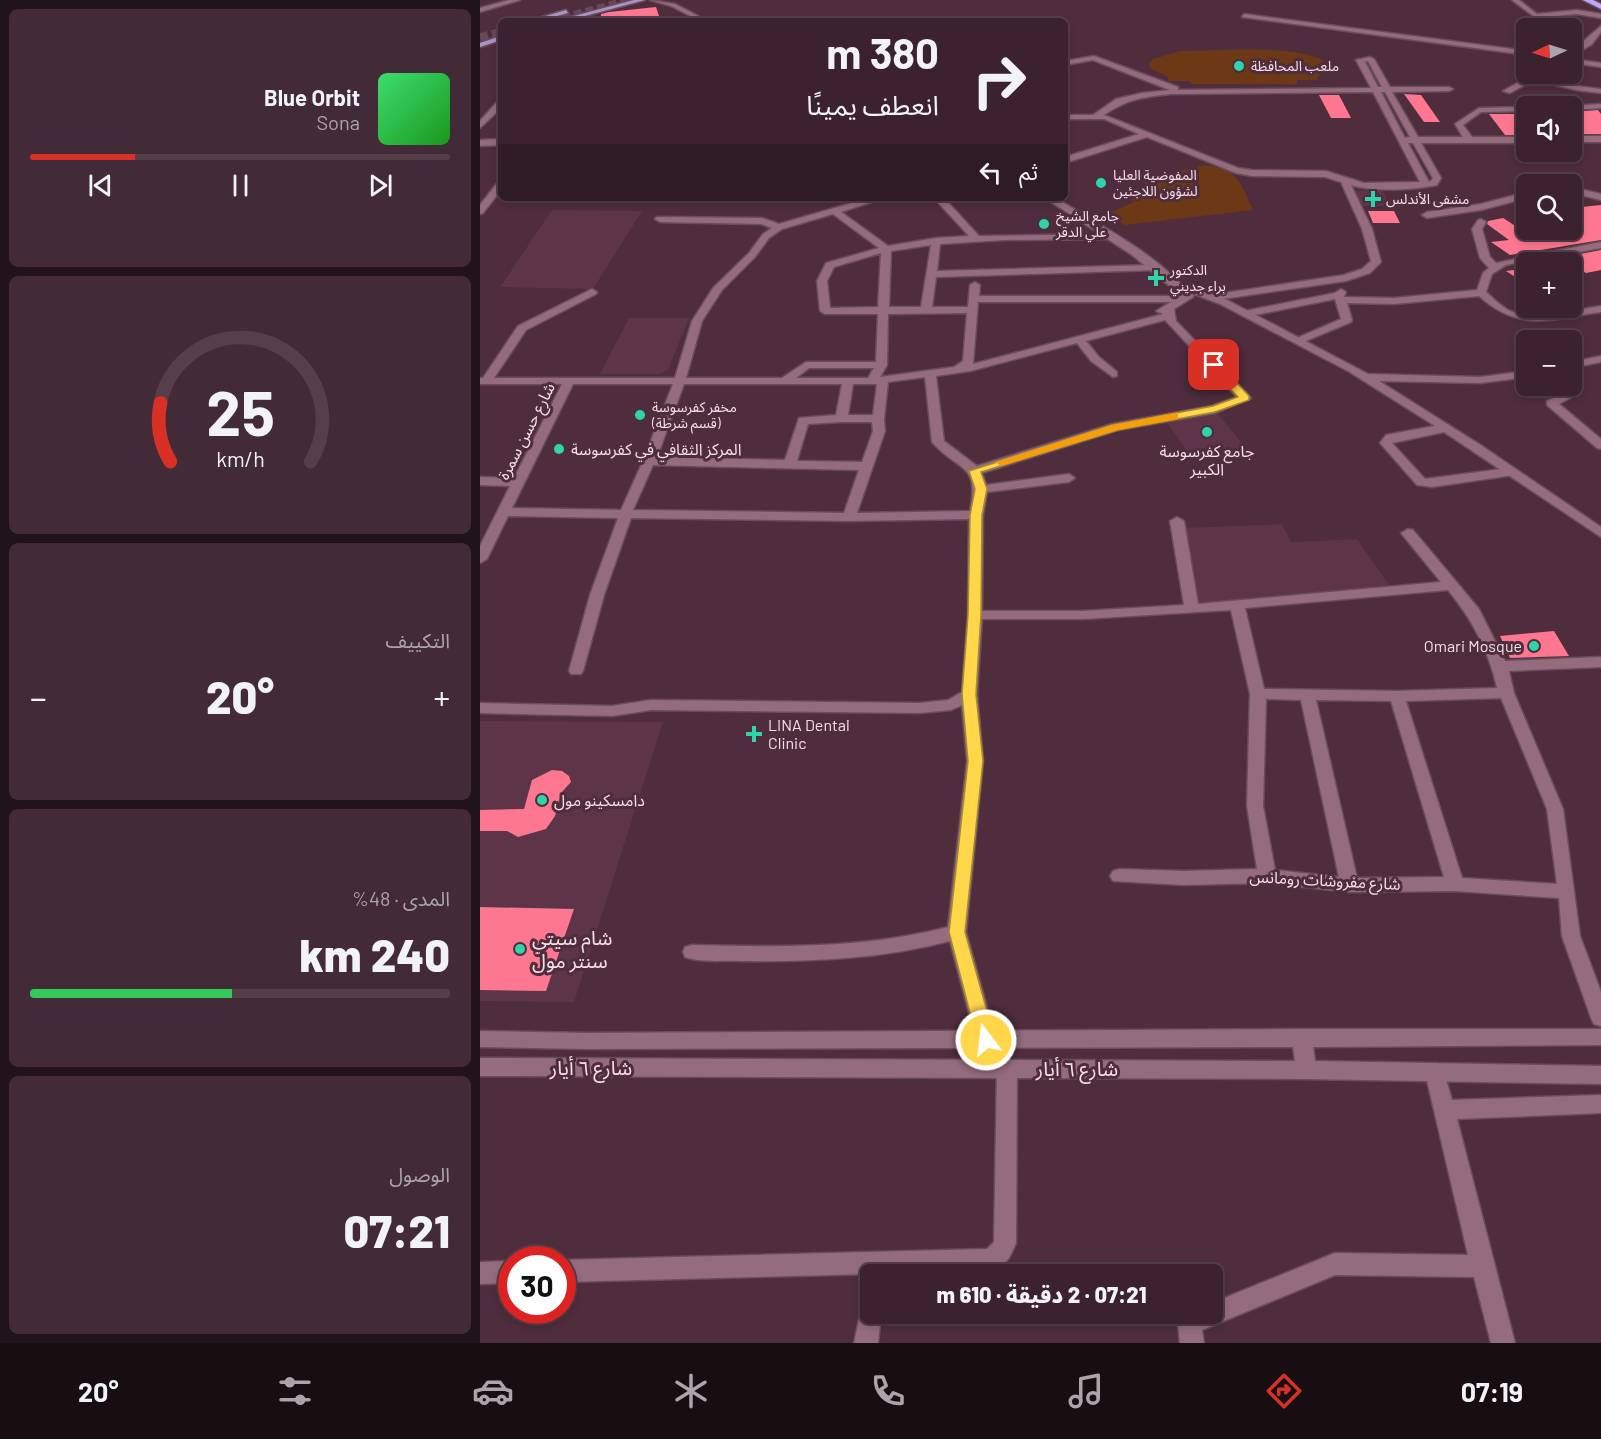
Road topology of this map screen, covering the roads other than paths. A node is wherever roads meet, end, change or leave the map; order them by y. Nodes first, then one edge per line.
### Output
1 (517, 0) edge
2 (613, 0) edge
3 (638, 0) edge
4 (642, 0) edge
5 (652, 0) edge
6 (674, 0) edge
7 (1515, 0) edge
8 (1584, 2) edge
9 (1601, 7) edge
10 (1528, 9) junction
11 (480, 10) edge
12 (1560, 12) junction
13 (1244, 16) dead end
14 (1601, 16) edge
15 (543, 18) edge
16 (570, 18) edge
17 (703, 18) edge
18 (705, 18) edge
19 (1336, 28) junction
20 (1601, 28) edge
21 (1325, 37) dead end
22 (498, 38) edge
23 (480, 43) edge
24 (1582, 47) edge
25 (1516, 51) edge
26 (1068, 62) edge
27 (1582, 62) edge
28 (1601, 65) edge
29 (1520, 84) edge
30 (1568, 84) edge
31 (1449, 89) dead end
32 (1376, 90) junction
33 (1388, 90) junction
34 (1508, 91) dead end
35 (1180, 92) junction
36 (1599, 93) edge
37 (498, 106) edge
38 (1601, 106) edge
39 (1582, 107) edge
40 (1516, 109) edge
41 (1096, 116) junction
42 (1068, 117) edge
43 (480, 126) edge
44 (1147, 134) junction
45 (1582, 139) edge
46 (1601, 139) edge
47 (1400, 140) junction
48 (1414, 140) junction
49 (1469, 140) junction
50 (1516, 140) edge
51 (480, 142) edge
52 (498, 142) edge
53 (1068, 159) edge
54 (1345, 181) junction
55 (1426, 185) junction
56 (498, 188) edge
57 (1582, 192) edge
58 (1068, 197) edge
59 (1601, 197) edge
60 (1516, 198) edge
61 (867, 201) edge
62 (942, 201) edge
63 (1055, 201) edge
64 (832, 210) junction
65 (480, 211) edge
66 (1426, 215) dead end
67 (660, 219) dead end
68 (1481, 222) dead end
69 (779, 227) junction
70 (1108, 236) junction
71 (977, 239) junction
72 (936, 241) junction
73 (1601, 245) edge
74 (886, 249) junction
75 (1153, 268) junction
76 (1495, 268) junction
77 (932, 274) junction
78 (1347, 278) junction
79 (1048, 284) junction
80 (975, 285) dead end
81 (592, 292) dead end
82 (1189, 293) junction
83 (1481, 293) junction
84 (1215, 297) junction
85 (1340, 298) junction
86 (974, 304) junction
87 (1601, 309) edge
88 (881, 311) junction
89 (926, 311) junction
90 (1169, 312) junction
91 (1245, 314) junction
92 (1078, 338) junction
93 (1301, 340) junction
94 (1601, 359) edge
95 (969, 362) junction
96 (1582, 363) edge
97 (880, 365) junction
98 (958, 369) junction
99 (930, 374) junction
100 (1113, 374) dead end
101 (1516, 375) edge
102 (1370, 377) junction
103 (680, 380) junction
104 (786, 380) junction
105 (483, 381) edge
106 (569, 381) junction
107 (848, 381) junction
108 (878, 381) junction
109 (1568, 396) edge
110 (842, 418) junction
111 (878, 419) junction
112 (1445, 428) junction
113 (1601, 445) edge
114 (649, 461) junction
115 (790, 464) junction
116 (867, 466) junction
117 (975, 471) junction
118 (1510, 472) junction
119 (1069, 478) dead end
120 (480, 481) edge
121 (519, 482) junction
122 (981, 489) junction
123 (504, 512) junction
124 (626, 512) junction
125 (976, 515) junction
126 (849, 517) junction
127 (1177, 521) dead end
128 (1408, 533) dead end
129 (1601, 533) edge
130 (480, 559) edge
131 (1451, 585) junction
132 (1237, 605) junction
133 (1192, 609) junction
134 (975, 615) junction
135 (1601, 662) edge
136 (1500, 666) junction
137 (576, 671) dead end
138 (1506, 693) junction
139 (969, 694) junction
140 (1258, 694) junction
141 (1307, 694) junction
142 (1397, 696) junction
143 (480, 708) edge
144 (1119, 876) dead end
145 (1267, 876) junction
146 (1455, 884) junction
147 (1350, 885) junction
148 (1567, 892) junction
149 (957, 932) junction
150 (692, 952) dead end
151 (1601, 1018) edge
152 (1301, 1037) junction
153 (1601, 1037) edge
154 (480, 1039) edge
155 (986, 1040) junction
156 (480, 1067) edge
157 (1007, 1069) junction
158 (1307, 1070) junction
159 (1435, 1072) junction
160 (1601, 1075) edge
161 (1601, 1104) edge
162 (1443, 1110) junction
163 (1482, 1266) junction
164 (576, 1271) edge
165 (498, 1275) edge
166 (482, 1278) edge
167 (1192, 1343) edge
168 (1503, 1343) edge

1 - 11 street
2 - 15 main road
3 - 4 main road
4 - 5 main road
4 - 16 main road
5 - 17 street
6 - 18 street
7 - 10 street
8 - 9 highway
8 - 12 street
10 - 12 street
10 - 12 street
12 - 14 street
13 - 19 street
19 - 21 street
19 - 25 street
20 - 24 street
22 - 23 main road
26 - 35 street
27 - 28 street
29 - 34 street
30 - 36 street
31 - 33 street
32 - 33 street
32 - 33 street
32 - 35 street
32 - 47 street
33 - 48 street
35 - 41 street
37 - 43 street
38 - 39 street
40 - 49 street
41 - 42 street
41 - 44 street
44 - 53 street
44 - 54 street
45 - 46 street
47 - 48 street
47 - 55 street
48 - 49 street
48 - 55 street
49 - 50 street
51 - 52 street
54 - 55 street
54 - 78 street
56 - 65 street
57 - 59 street
58 - 82 street
60 - 66 street
61 - 64 street
62 - 71 street
63 - 70 street
64 - 69 street
64 - 74 street
67 - 69 street
68 - 76 street
69 - 103 street
70 - 71 street
70 - 75 street
71 - 72 street
72 - 74 street
72 - 77 street
73 - 76 street
74 - 88 street
74 - 88 street
75 - 79 street
75 - 82 street
76 - 83 street
77 - 79 street
77 - 89 street
78 - 84 street
78 - 85 street
79 - 82 street
79 - 86 street
80 - 86 street
81 - 105 street
82 - 84 street
82 - 90 street
83 - 85 street
83 - 87 street
84 - 91 street
85 - 91 street
85 - 93 street
86 - 89 street
86 - 95 street
88 - 89 street
88 - 97 street
90 - 92 street
90 - 95 street
90 - 117 street
91 - 93 street
92 - 98 street
92 - 100 street
93 - 102 street
94 - 96 street
95 - 98 street
97 - 104 street
97 - 108 street
98 - 99 street
99 - 108 street
99 - 117 street
101 - 102 street
102 - 112 street
103 - 104 street
103 - 106 street
103 - 114 street
104 - 107 street
105 - 106 street
106 - 121 street, شارع حسن سمرة
107 - 108 street
107 - 110 street
108 - 111 street
109 - 113 street
110 - 111 street
110 - 115 street
111 - 116 street
112 - 118 street
112 - 118 street
114 - 115 street
114 - 124 street
115 - 116 street
116 - 126 street
117 - 122 street
118 - 129 street
119 - 122 street
120 - 121 street
121 - 123 street, شارع حسن سمرة
122 - 125 street
123 - 124 street
123 - 130 street, شارع حسن سمرة
124 - 126 street
124 - 137 street
125 - 126 street
125 - 134 street
127 - 133 street
128 - 131 street
131 - 132 street
131 - 136 street
132 - 133 street
132 - 140 street
133 - 134 street
134 - 139 street
135 - 136 street
136 - 138 street
138 - 142 street
138 - 148 street
139 - 143 street
139 - 149 street
140 - 141 street
140 - 145 street
141 - 142 street
141 - 147 street
142 - 146 street
144 - 145 street, شارع مفروشات رومانس
145 - 147 street, شارع مفروشات رومانس
146 - 147 street, شارع مفروشات رومانس
146 - 148 street, شارع مفروشات رومانس
148 - 151 street
149 - 150 street
149 - 155 street
152 - 153 street, شارع ٦ أيار
152 - 155 street, شارع ٦ أيار
152 - 158 street
154 - 155 street, شارع ٦ أيار
156 - 157 street, شارع ٦ أيار
157 - 158 street, شارع ٦ أيار
157 - 164 street
158 - 159 street, شارع ٦ أيار
159 - 160 street, شارع ٦ أيار
159 - 162 street
161 - 162 street
162 - 163 street
163 - 167 street
163 - 168 street
165 - 166 street

